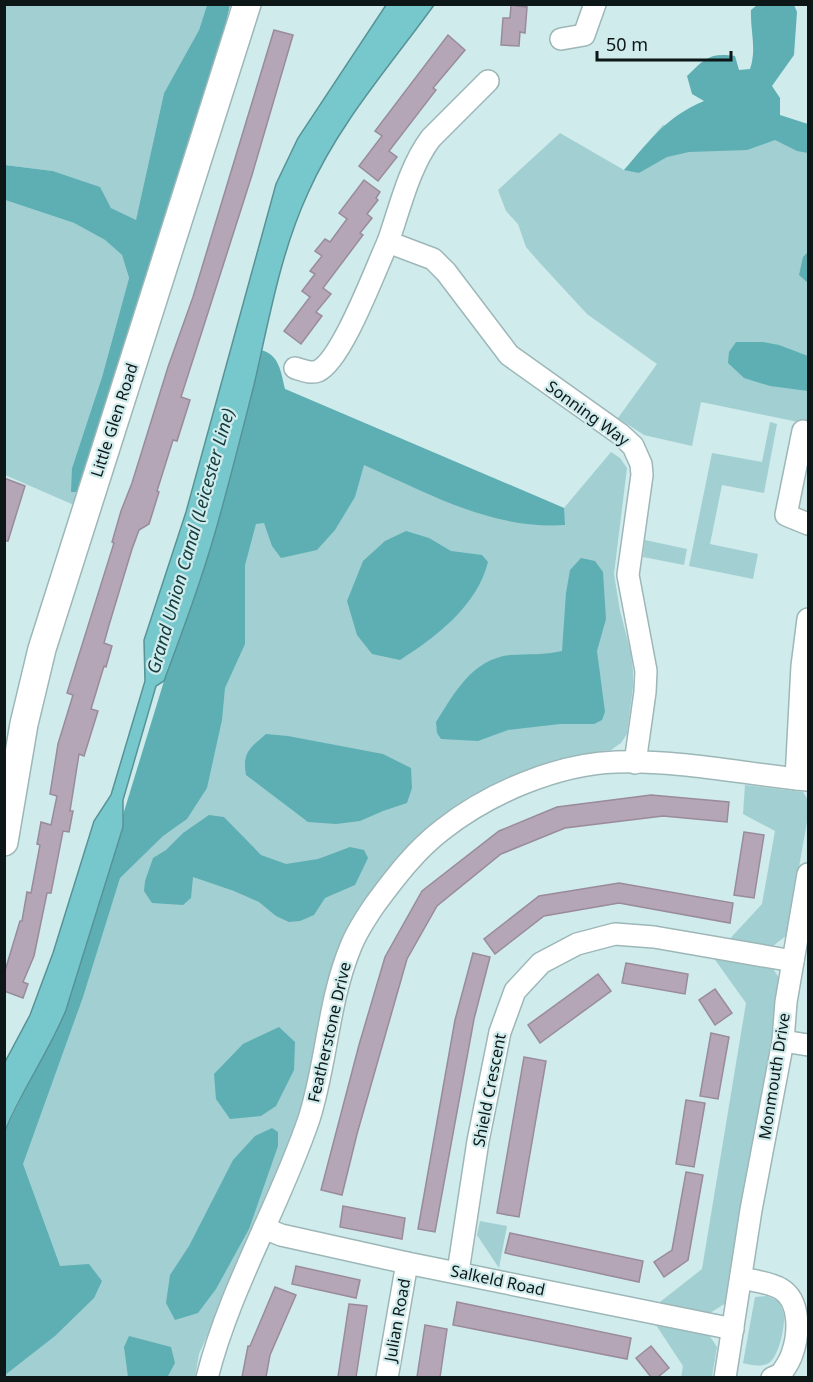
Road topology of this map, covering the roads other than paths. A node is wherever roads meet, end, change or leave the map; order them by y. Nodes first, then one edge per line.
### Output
1 (247, 4) edge
2 (596, 4) edge
3 (561, 39) dead end
4 (488, 81) dead end
5 (388, 242) junction
6 (295, 368) dead end
7 (803, 431) dead end
8 (808, 524) edge
9 (808, 619) edge
10 (635, 762) junction
11 (802, 780) edge
12 (4, 842) edge
13 (808, 874) edge
14 (793, 961) junction
15 (783, 1041) junction
16 (808, 1045) edge
17 (264, 1228) junction
18 (407, 1263) junction
19 (458, 1272) junction
20 (741, 1278) junction
21 (733, 1329) junction
22 (207, 1377) edge
23 (387, 1377) edge
24 (727, 1377) edge
25 (772, 1377) edge

1 - 12 main road, Little Glen Road
2 - 3 street
4 - 5 street
5 - 6 street
5 - 10 street, Sonning Way
7 - 8 street
9 - 11 street
10 - 11 street, Featherstone Drive
10 - 17 street, Featherstone Drive
13 - 14 street, Monmouth Drive
14 - 15 street, Monmouth Drive
14 - 19 street, Shield Crescent
15 - 16 street
15 - 20 street, Monmouth Drive
17 - 18 street, Salkeld Road
17 - 22 street, Featherstone Drive
18 - 19 street, Salkeld Road
18 - 23 street, Julian Road
19 - 21 street, Salkeld Road
20 - 21 street, Monmouth Drive
20 - 25 street
21 - 24 street, Monmouth Drive

